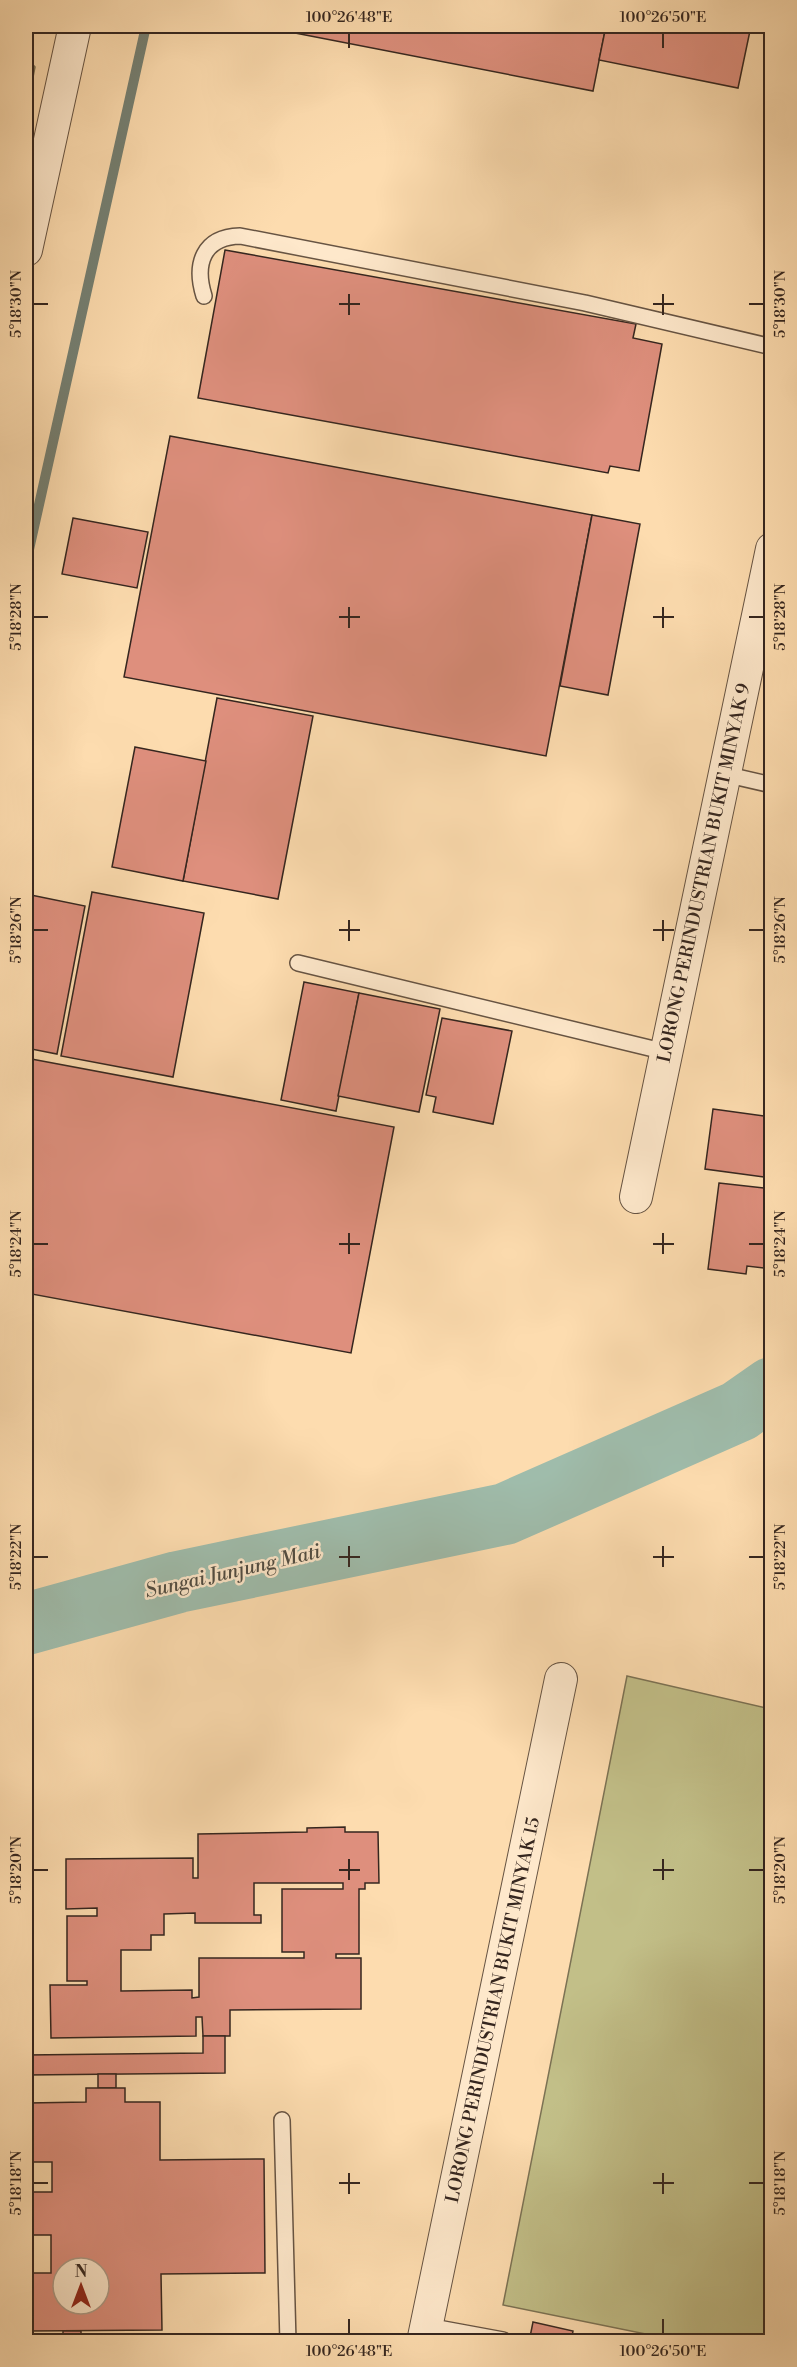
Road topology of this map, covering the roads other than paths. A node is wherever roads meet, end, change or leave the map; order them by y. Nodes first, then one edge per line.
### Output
1 (75, 26) edge
2 (26, 250) edge
3 (204, 296) dead end
4 (771, 347) edge
5 (771, 549) edge
6 (724, 774) junction
7 (771, 785) edge
8 (298, 963) dead end
9 (666, 1052) junction
10 (636, 1197) dead end
11 (561, 1678) dead end
12 (282, 2120) dead end
13 (425, 2334) edge
14 (503, 2340) edge
15 (288, 2342) edge

1 - 2 street
3 - 4 lane
5 - 6 street, LORONG PERINDUSTRIAN BUKIT MINYAK 9
6 - 7 lane
6 - 9 street, LORONG PERINDUSTRIAN BUKIT MINYAK 9
8 - 9 lane
9 - 10 street, LORONG PERINDUSTRIAN BUKIT MINYAK 9
11 - 13 street, LORONG PERINDUSTRIAN BUKIT MINYAK 15
12 - 15 lane
13 - 14 lane

